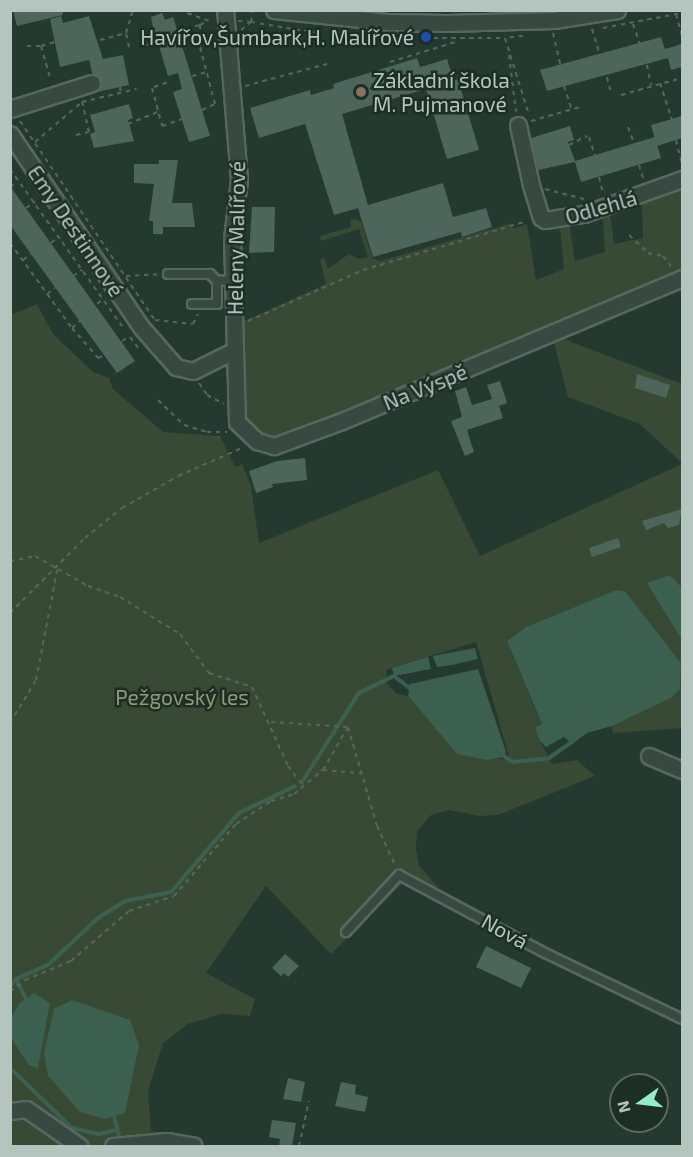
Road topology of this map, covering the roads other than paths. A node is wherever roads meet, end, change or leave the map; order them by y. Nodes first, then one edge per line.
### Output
1 (225, 10) edge
2 (274, 10) edge
3 (617, 10) edge
4 (477, 16) edge
5 (92, 83) dead end
6 (11, 109) edge
7 (524, 123) road end
8 (10, 134) edge
9 (678, 174) edge
10 (168, 273) road end
11 (681, 278) edge
12 (225, 281) junction
13 (195, 304) road end
14 (235, 350) junction
15 (649, 756) dead end
16 (682, 770) edge
17 (346, 932) dead end
18 (682, 1020) edge
19 (10, 1111) edge
20 (79, 1146) edge
21 (113, 1146) edge
22 (194, 1146) edge

1 - 12 street, Heleny Malířové
2 - 4 street
3 - 4 street
5 - 6 street
7 - 9 street, Odlehlá
8 - 14 street, Emy Destinnové
10 - 12 lane
11 - 14 street, Na Výspě
12 - 13 lane
12 - 14 street, Heleny Malířové
15 - 16 street
17 - 18 lane, Nová
19 - 20 street
21 - 22 street

